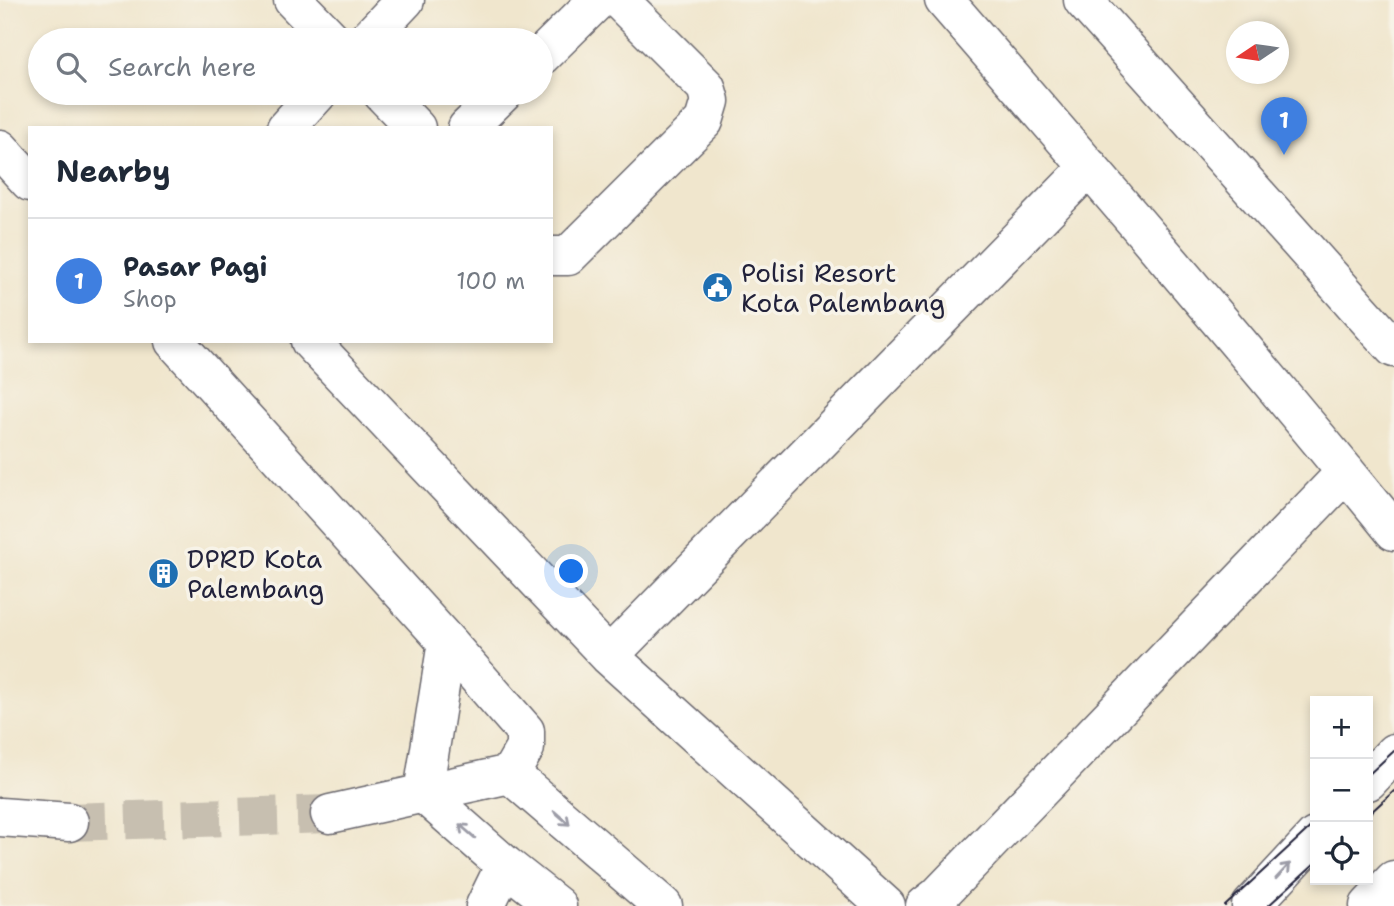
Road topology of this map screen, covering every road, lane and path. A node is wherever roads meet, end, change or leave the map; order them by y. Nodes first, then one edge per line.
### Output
1 (293, 0) edge
2 (405, 0) edge
3 (598, 0) edge
4 (619, 0) edge
5 (944, 0) edge
6 (1083, 0) edge
7 (320, 28) edge
8 (378, 28) edge
9 (553, 44) edge
10 (307, 105) edge
11 (394, 105) edge
12 (491, 105) edge
13 (288, 126) edge
14 (414, 126) edge
15 (469, 126) edge
16 (0, 149) edge
17 (1088, 167) junction
18 (28, 180) edge
19 (553, 256) edge
20 (176, 343) edge
21 (312, 343) edge
22 (1394, 348) edge
23 (1346, 472) junction
24 (1394, 531) edge
25 (447, 642) junction
26 (609, 656) junction
27 (1394, 753) edge
28 (510, 774) junction
29 (1373, 776) edge
30 (423, 793) junction
31 (330, 814) tunnel mouth
32 (0, 817) edge
33 (69, 822) tunnel mouth
34 (1310, 842) edge
35 (505, 865) junction
36 (1394, 880) edge
37 (485, 906) edge
38 (557, 906) edge
39 (663, 906) edge
40 (886, 906) edge
41 (925, 906) edge
42 (1251, 906) edge
43 (1369, 906) edge

1 - 7 main road
2 - 8 main road
3 - 9 main road
4 - 19 main road
5 - 17 main road
6 - 22 main road
10 - 13 main road
11 - 14 main road
12 - 15 main road
16 - 18 main road
17 - 23 main road
17 - 26 main road
20 - 25 main road
21 - 26 main road
23 - 24 main road
23 - 41 main road
25 - 28 main road
25 - 30 main road
26 - 40 main road
27 - 29 main road
28 - 30 main road
28 -> 39 main road
30 - 31 main road
35 -> 30 main road
32 - 33 main road
42 -> 34 main road
35 - 37 main road
35 - 38 main road
36 - 43 main road

